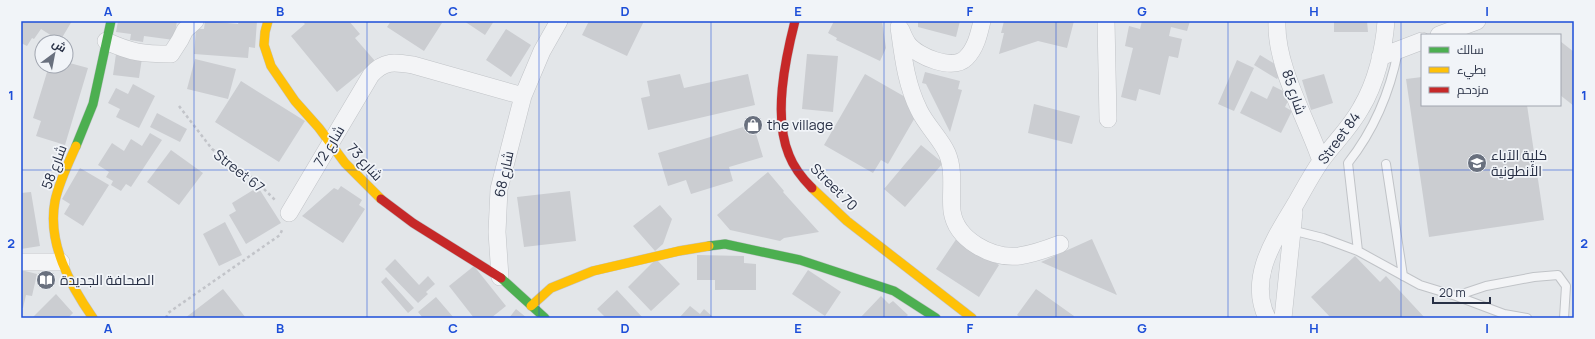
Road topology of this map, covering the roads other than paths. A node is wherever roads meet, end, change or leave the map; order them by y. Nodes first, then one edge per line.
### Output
1 (111, 21) edge
2 (195, 21) edge
3 (268, 21) edge
4 (559, 21) edge
5 (795, 21) edge
6 (982, 21) edge
7 (1106, 21) edge
8 (1277, 21) edge
9 (1386, 21) edge
10 (1477, 21) edge
11 (898, 24) edge
12 (1442, 34) edge
13 (106, 41) junction
14 (1421, 41) edge
15 (1398, 50) junction
16 (1380, 57) junction
17 (524, 96) junction
18 (1108, 119) dead end
19 (331, 143) junction
20 (1321, 162) junction
21 (1386, 164) dead end
22 (288, 213) road end
23 (1287, 228) junction
24 (1060, 244) dead end
25 (1358, 251) junction
26 (21, 262) edge
27 (61, 262) junction
28 (1403, 276) junction
29 (500, 277) junction
30 (1456, 296) junction
31 (531, 306) junction
32 (93, 318) edge
33 (545, 318) edge
34 (936, 318) edge
35 (972, 318) edge
36 (1267, 318) edge
37 (1282, 318) edge
38 (1527, 318) edge
39 (1564, 318) edge

1 - 13 street, شارع 58
2 - 13 street
3 - 19 street, شارع 73
4 - 17 street, شارع 68
5 - 35 street, Street 70
6 - 11 street
7 - 18 street
8 - 20 street, شارع 85
9 - 16 street, Street 84
10 - 12 street
11 - 24 street
13 - 27 street, شارع 58
14 - 15 street
15 - 16 street
15 - 25 lane
16 - 20 street, Street 84
17 - 19 street, شارع 72
17 - 29 street, شارع 68
19 - 22 street, شارع 72
19 - 29 street, شارع 73
20 - 23 street, Street 84
21 - 28 lane
23 - 25 lane
23 - 36 street
23 - 37 street
25 - 28 lane
26 - 27 street
27 - 32 street, شارع 58
28 - 30 lane
29 - 31 street
30 - 38 lane
30 - 39 lane
31 - 33 street
31 - 34 street

